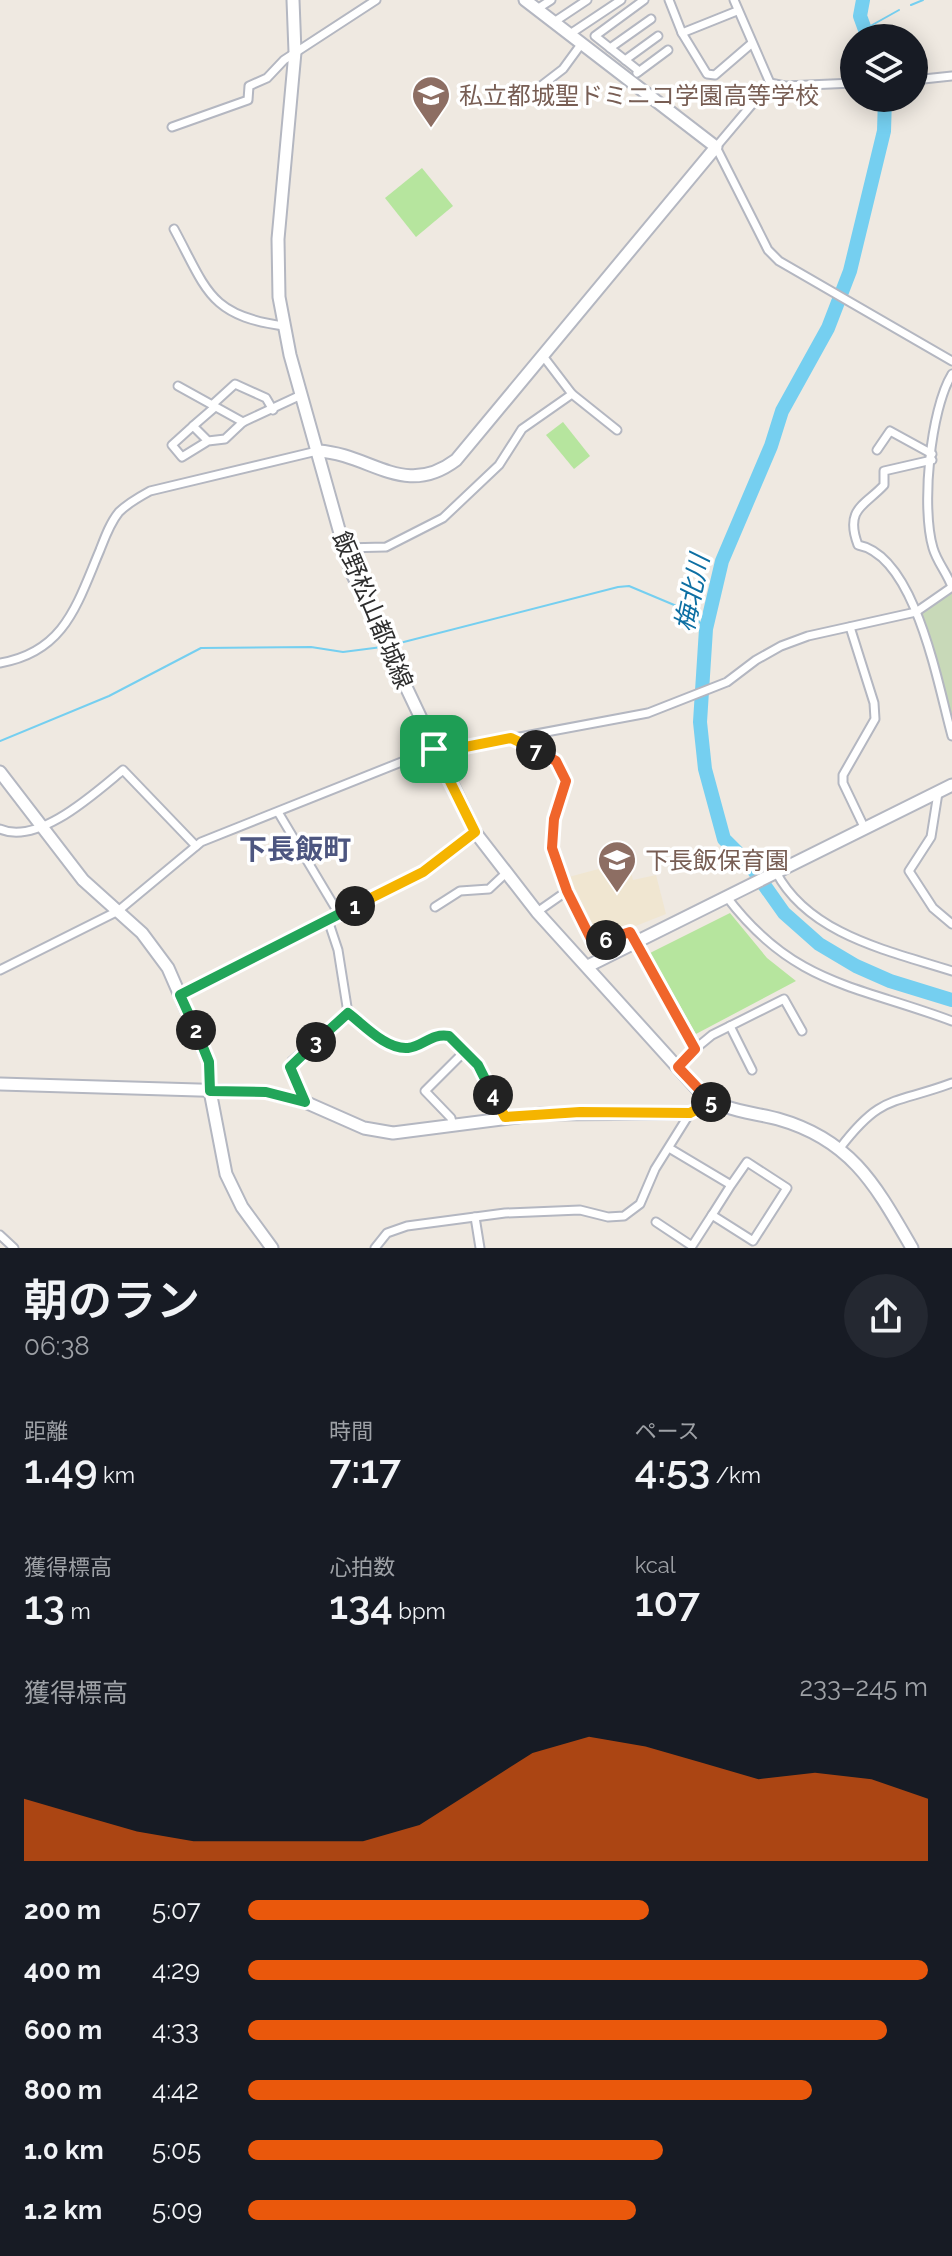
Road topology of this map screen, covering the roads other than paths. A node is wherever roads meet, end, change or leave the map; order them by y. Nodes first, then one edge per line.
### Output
1 (293, 0) edge
2 (376, 0) edge
3 (525, 0) edge
4 (551, 0) edge
5 (587, 0) edge
6 (621, 0) edge
7 (644, 0) edge
8 (669, 0) edge
9 (734, 0) edge
10 (537, 9) junction
11 (737, 11) junction
12 (651, 19) dead end
13 (554, 22) junction
14 (682, 33) junction
15 (570, 34) junction
16 (658, 36) dead end
17 (582, 43) junction
18 (751, 44) junction
19 (610, 48) junction
20 (668, 50) dead end
21 (295, 52) junction
22 (625, 60) junction
23 (634, 75) junction
24 (952, 76) edge
25 (928, 79) edge
26 (770, 83) junction
27 (840, 84) edge
28 (537, 89) dead end
29 (172, 127) dead end
30 (716, 147) junction
31 (174, 229) dead end
32 (284, 326) junction
33 (543, 356) junction
34 (952, 361) edge
35 (952, 374) edge
36 (178, 386) dead end
37 (572, 394) junction
38 (301, 395) junction
39 (213, 406) junction
40 (273, 410) junction
41 (243, 422) junction
42 (193, 426) junction
43 (617, 430) dead end
44 (208, 441) junction
45 (877, 450) dead end
46 (318, 451) junction
47 (932, 457) junction
48 (343, 548) junction
49 (916, 612) junction
50 (850, 627) junction
51 (0, 663) edge
52 (952, 736) edge
53 (511, 738) junction
54 (434, 749) junction
55 (0, 772) edge
56 (952, 785) edge
57 (938, 793) junction
58 (278, 812) junction
59 (42, 827) junction
60 (0, 829) edge
61 (865, 829) junction
62 (475, 832) junction
63 (196, 846) junction
64 (774, 873) junction
65 (505, 874) junction
66 (567, 891) junction
67 (726, 896) junction
68 (435, 907) dead end
69 (118, 911) junction
70 (537, 912) junction
71 (339, 914) junction
72 (328, 920) junction
73 (952, 924) edge
74 (635, 942) junction
75 (588, 966) junction
76 (0, 970) edge
77 (952, 971) edge
78 (180, 995) junction
79 (348, 1013) junction
80 (952, 1021) edge
81 (730, 1026) junction
82 (802, 1031) dead end
83 (695, 1049) junction
84 (466, 1050) junction
85 (678, 1067) junction
86 (752, 1070) dead end
87 (952, 1083) edge
88 (0, 1084) edge
89 (210, 1091) junction
90 (711, 1101) junction
91 (305, 1102) junction
92 (690, 1113) junction
93 (505, 1117) junction
94 (453, 1126) junction
95 (669, 1148) junction
96 (840, 1148) junction
97 (731, 1185) junction
98 (712, 1215) junction
99 (475, 1217) junction
100 (656, 1222) dead end
101 (0, 1235) edge
102 (14, 1248) edge
103 (272, 1248) edge
104 (375, 1248) edge
105 (480, 1248) edge
106 (912, 1248) edge

1 - 21 street, 飯野松山都城線
2 - 21 street
3 - 10 street
4 - 10 street
5 - 13 street
6 - 15 street
7 - 19 street
8 - 14 street
9 - 11 street
10 - 13 street
11 - 14 street
11 - 18 street
12 - 19 street
13 - 15 street
14 - 18 street
15 - 17 street
16 - 22 street
17 - 23 street
17 - 28 street
18 - 26 street
19 - 22 street
20 - 23 street
21 - 29 street
21 - 32 street, 飯野松山都城線
22 - 23 street
23 - 30 street
24 - 25 street
26 - 27 street
26 - 30 street
30 - 33 street
30 - 34 street
31 - 32 street
32 - 38 street, 飯野松山都城線
33 - 37 street
33 - 46 street
35 - 47 street
36 - 39 street
37 - 43 street
37 - 48 street
38 - 40 street
38 - 46 street, 飯野松山都城線
39 - 40 street
39 - 41 street
39 - 42 street
40 - 41 street
41 - 44 street
42 - 44 street
42 - 44 street
45 - 47 street
46 - 48 street, 飯野松山都城線
46 - 51 street
47 - 49 street
47 - 49 street
48 - 54 street, 飯野松山都城線
49 - 50 street
49 - 52 street
50 - 53 street
50 - 61 street
53 - 54 street
53 - 66 street
54 - 58 street
54 - 62 street, 飯野松山都城線
55 - 59 street
56 - 57 street
57 - 61 street
57 - 73 street
58 - 63 street
58 - 71 street
59 - 60 street
59 - 63 street
59 - 69 street
61 - 64 street
62 - 65 street, 飯野松山都城線
62 - 71 street
63 - 69 street
64 - 67 street
64 - 77 street
65 - 68 street
65 - 70 street, 飯野松山都城線
66 - 70 street
66 - 74 street
67 - 74 street
67 - 80 street
69 - 76 street
69 - 78 street
70 - 75 street, 飯野松山都城線
71 - 72 street
72 - 78 street
72 - 79 street
74 - 75 street
74 - 83 street
75 - 85 street, 飯野松山都城線
78 - 89 street
79 - 84 street
79 - 91 street
81 - 82 street
81 - 83 street
81 - 86 street
83 - 85 street
84 - 93 street
84 - 94 street
85 - 90 street, 飯野松山都城線
87 - 96 street
88 - 89 street
89 - 91 street
89 - 103 street
90 - 92 street
90 - 96 street, 飯野松山都城線
91 - 94 street
92 - 93 street
92 - 95 street
93 - 94 street
95 - 97 street
95 - 99 street
96 - 106 street, 飯野松山都城線
97 - 98 street
97 - 98 street
98 - 100 street
99 - 104 street
99 - 105 street
101 - 102 street

